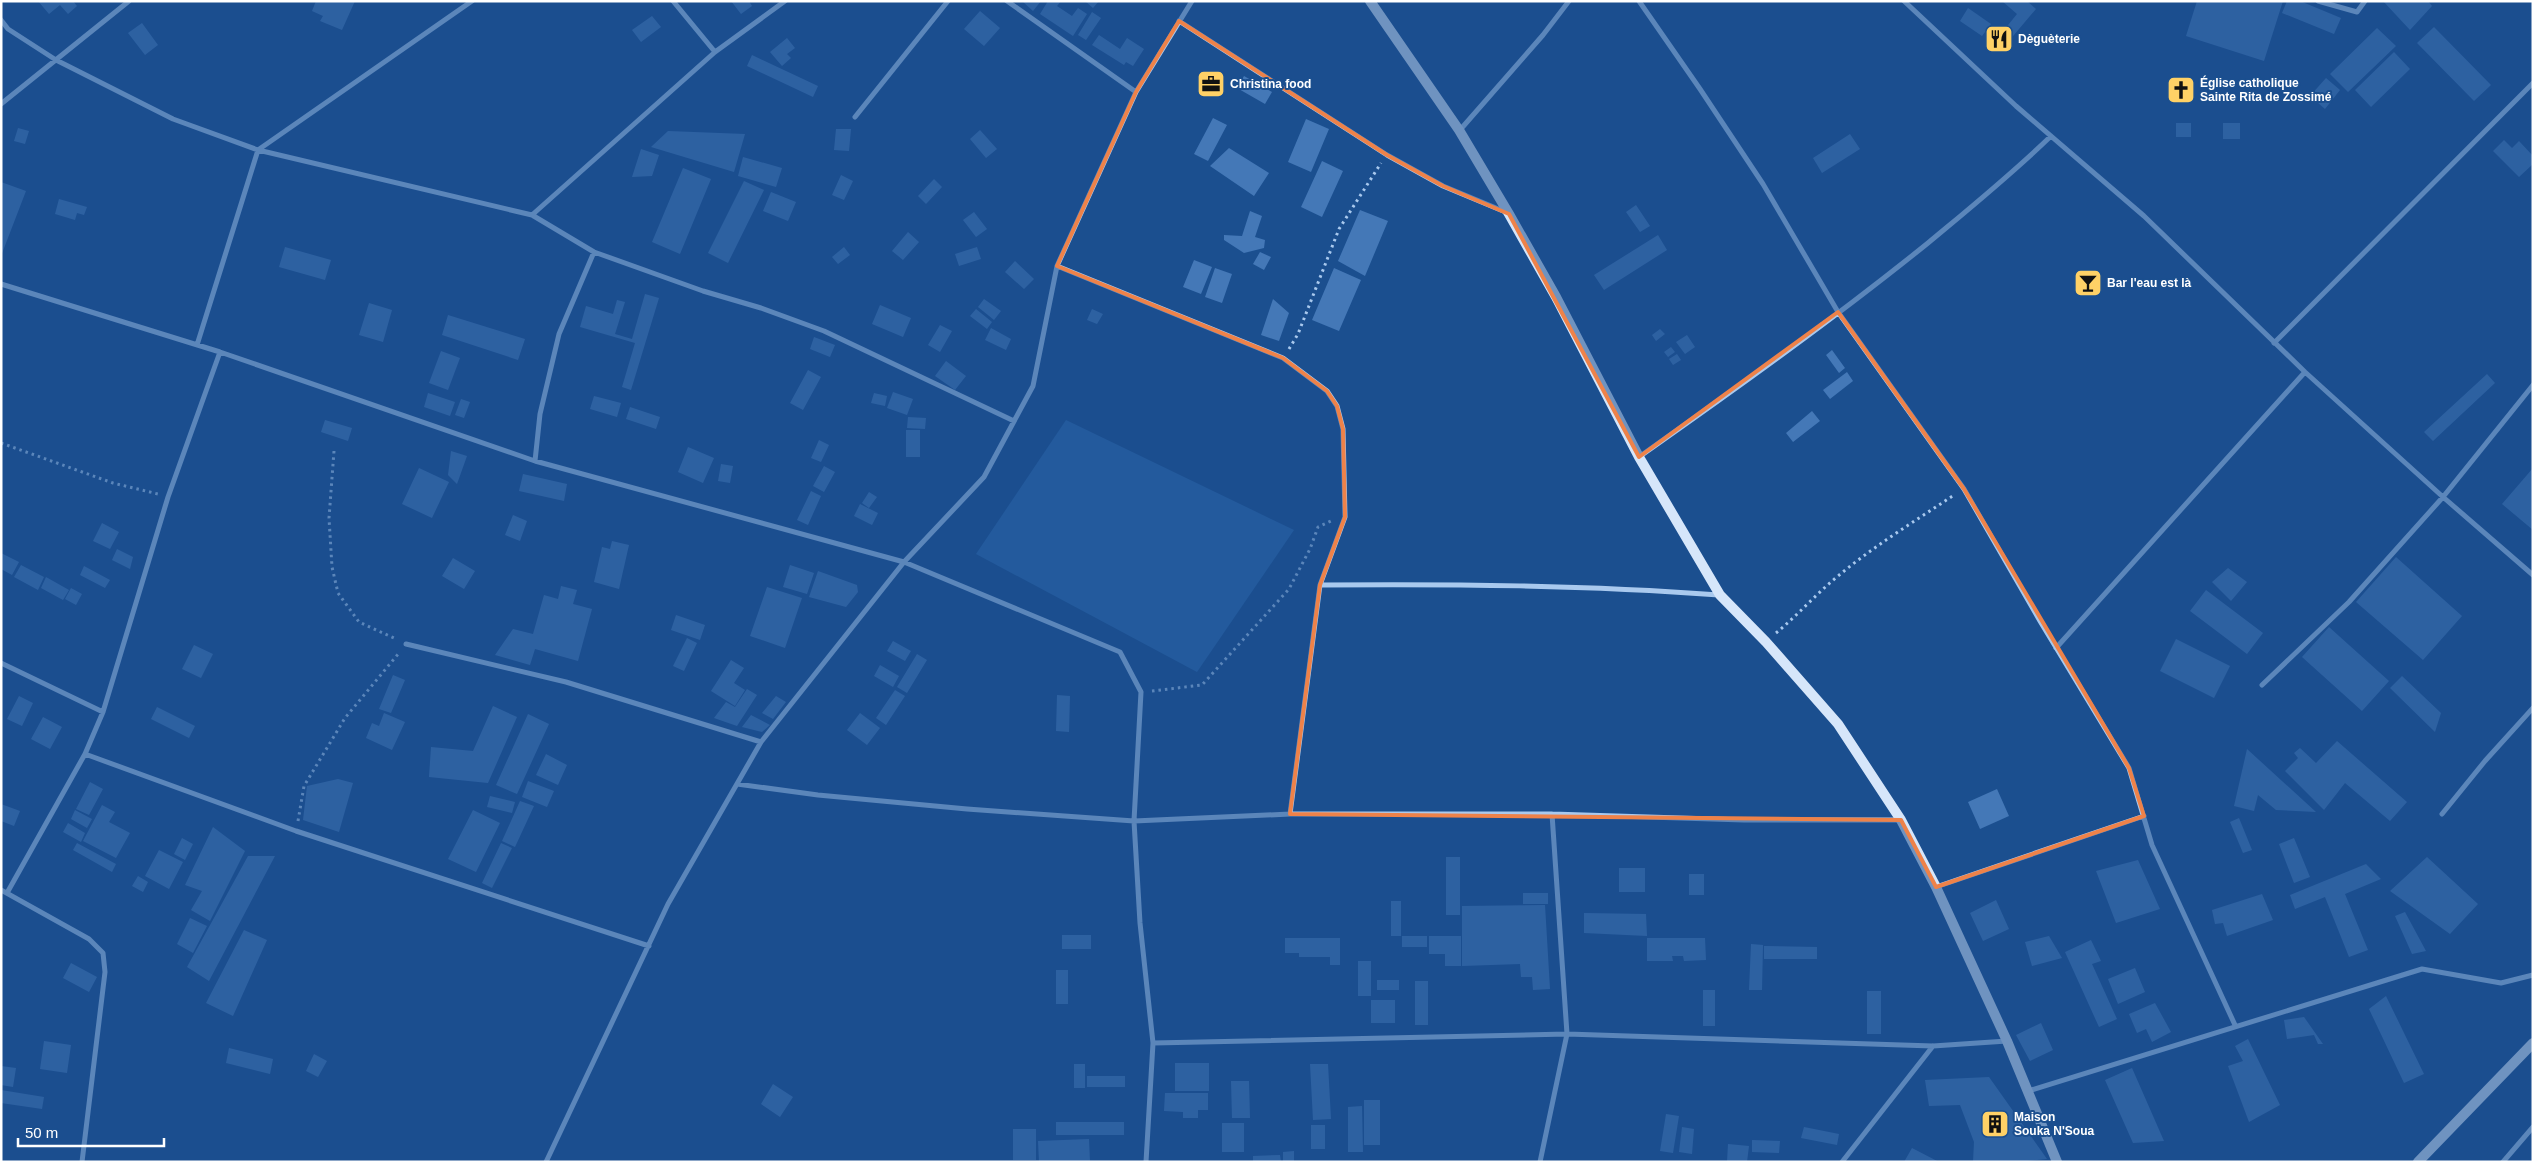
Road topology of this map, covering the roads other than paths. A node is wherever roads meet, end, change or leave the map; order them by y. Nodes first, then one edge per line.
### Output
1 (129, 1) edge
2 (472, 1) edge
3 (673, 1) edge
4 (785, 1) edge
5 (948, 1) edge
6 (1007, 1) edge
7 (1192, 1) edge
8 (1370, 1) edge
9 (1569, 1) edge
10 (1639, 1) edge
11 (1904, 1) edge
12 (2318, 1) edge
13 (2365, 1) edge
14 (1, 20) edge
15 (1179, 21) junction
16 (715, 52) junction
17 (56, 60) junction
18 (2533, 83) edge
19 (1136, 92) junction
20 (1, 104) edge
21 (855, 117) dead end
22 (1459, 130) junction
23 (2051, 136) junction
24 (258, 150) junction
25 (1509, 214) junction
26 (532, 215) junction
27 (594, 252) junction
28 (1057, 266) junction
29 (1, 284) edge
30 (1838, 312) junction
31 (2274, 343) junction
32 (197, 345) junction
33 (220, 352) junction
34 (2305, 372) junction
35 (2533, 385) edge
36 (1014, 421) junction
37 (1639, 457) junction
38 (535, 461) junction
39 (2443, 497) junction
40 (904, 562) junction
41 (2533, 575) edge
42 (1320, 585) junction
43 (1720, 595) junction
44 (406, 644) road end
45 (2056, 648) junction
46 (1, 662) edge
47 (2262, 685) dead end
48 (2533, 708) edge
49 (102, 712) junction
50 (761, 742) junction
51 (86, 754) junction
52 (737, 784) junction
53 (1290, 814) junction
54 (1552, 814) junction
55 (2442, 814) dead end
56 (2144, 816) junction
57 (1901, 820) junction
58 (1134, 821) junction
59 (1936, 887) junction
60 (4, 891) edge
61 (648, 946) junction
62 (2533, 976) edge
63 (2235, 1025) junction
64 (1567, 1034) junction
65 (2008, 1041) junction
66 (1153, 1043) junction
67 (2533, 1043) edge
68 (1932, 1046) junction
69 (2028, 1091) junction
70 (2533, 1127) edge
71 (82, 1162) edge
72 (546, 1162) edge
73 (1146, 1162) edge
74 (1540, 1162) edge
75 (1842, 1162) edge
76 (2056, 1162) edge
77 (2418, 1162) edge
78 (2503, 1162) edge

1 - 17 street
2 - 24 street
3 - 16 street
4 - 16 street
5 - 21 street
6 - 19 street
7 - 15 street
8 - 22 street
9 - 22 street
10 - 30 street
11 - 23 street
12 - 13 street
14 - 17 street
15 - 19 street
15 - 25 street
16 - 26 street
17 - 20 street
17 - 24 street
18 - 31 street
19 - 28 street
22 - 25 street
23 - 30 street
23 - 31 street
24 - 26 street
24 - 32 street
25 - 37 street
26 - 27 street
27 - 36 street
27 - 38 street
28 - 36 street
28 - 42 street
29 - 32 street
30 - 37 street
30 - 45 street
31 - 34 street
32 - 33 street
33 - 38 street
33 - 49 street
34 - 39 street
34 - 45 street
35 - 39 street
36 - 40 street
37 - 43 street
38 - 40 street
39 - 41 street
39 - 47 street
40 - 50 street
40 - 58 street
42 - 43 street
42 - 53 street
43 - 57 street
44 - 50 street
45 - 56 street
46 - 49 street
48 - 55 street
49 - 51 street
50 - 52 street
51 - 60 street
51 - 61 street
52 - 58 street
52 - 61 street
53 - 54 street
53 - 58 street
54 - 57 street
54 - 64 street
56 - 59 street
56 - 63 street
57 - 59 street
58 - 66 street
59 - 65 street
60 - 71 street
61 - 72 street
62 - 63 street
63 - 69 street
64 - 66 street
64 - 68 street
64 - 74 street
65 - 68 street
65 - 69 street
66 - 73 street
67 - 77 street
68 - 75 street
69 - 76 street
70 - 78 street

